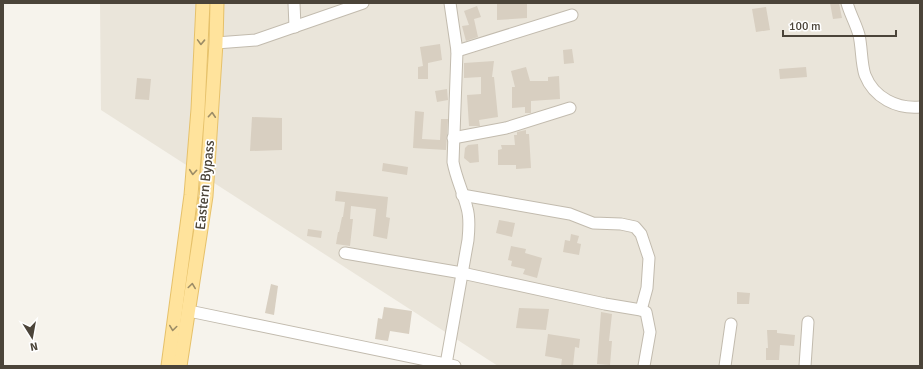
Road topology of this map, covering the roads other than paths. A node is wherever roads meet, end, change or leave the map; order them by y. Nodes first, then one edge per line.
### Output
1 (203, 3) edge
2 (217, 3) edge
3 (294, 3) edge
4 (363, 3) edge
5 (450, 3) edge
6 (847, 3) edge
7 (572, 15) dead end
8 (295, 27) junction
9 (216, 43) junction
10 (457, 51) junction
11 (920, 107) edge
12 (570, 108) dead end
13 (453, 138) junction
14 (462, 194) junction
15 (345, 253) dead end
16 (462, 273) junction
17 (641, 310) junction
18 (189, 311) junction
19 (808, 322) dead end
20 (731, 324) dead end
21 (450, 365) edge
22 (168, 366) edge
23 (180, 366) edge
24 (644, 366) edge
25 (725, 366) edge
26 (805, 366) edge

1 -> 22 main road, Eastern Bypass
2 - 9 main road, Eastern Bypass
3 - 8 street
4 - 8 street
5 - 10 street
6 - 11 street
7 - 10 street
8 - 9 street
18 -> 9 main road, Eastern Bypass
10 - 13 street
12 - 13 street
13 - 14 street
14 - 16 street
14 - 17 street
15 - 16 street
16 - 17 street
16 - 21 street
17 - 24 street
18 - 21 street
18 - 23 main road, Eastern Bypass
19 - 26 street
20 - 25 street

